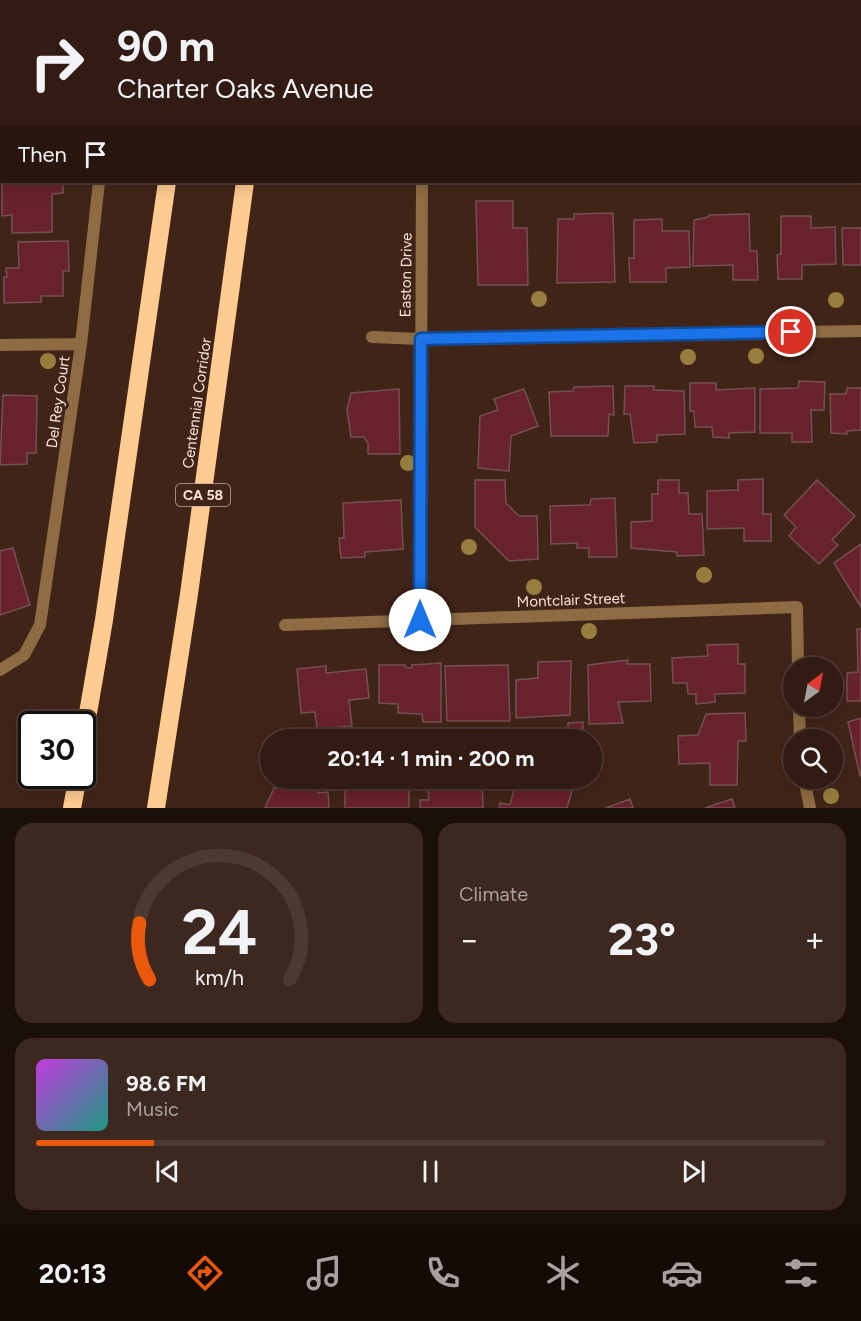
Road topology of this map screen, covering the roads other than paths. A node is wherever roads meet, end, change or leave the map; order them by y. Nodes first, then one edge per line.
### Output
1 (99, 183) edge
2 (167, 183) edge
3 (244, 183) edge
4 (422, 183) edge
5 (861, 331) edge
6 (372, 337) dead end
7 (421, 339) junction
8 (81, 344) junction
9 (0, 345) edge
10 (420, 620) junction
11 (285, 625) dead end
12 (798, 657) edge
13 (0, 670) edge
14 (88, 711) edge
15 (76, 789) edge
16 (806, 789) edge
17 (72, 808) edge
18 (156, 808) edge
19 (810, 808) edge

1 - 8 street, Del Rey Court
2 - 14 highway
3 - 18 highway, Centennial Corridor / CA 58
4 - 7 street, Easton Drive
5 - 7 street
6 - 7 street
7 - 10 street, Easton Drive
8 - 9 street
8 - 13 street, Del Rey Court
10 - 11 street, Montclair Street
10 - 12 street, Montclair Street
15 - 17 highway
16 - 19 street

